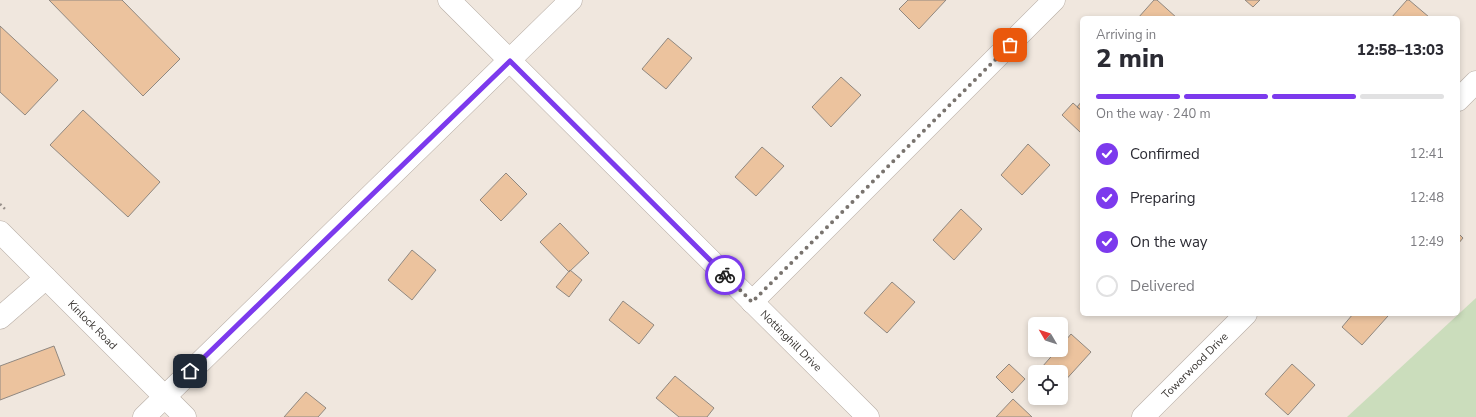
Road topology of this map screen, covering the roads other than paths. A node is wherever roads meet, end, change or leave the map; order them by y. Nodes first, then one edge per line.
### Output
1 (448, 0) edge
2 (571, 0) edge
3 (1054, 0) edge
4 (510, 61) junction
5 (1476, 82) edge
6 (1460, 98) edge
7 (0, 232) edge
8 (46, 278) junction
9 (752, 302) junction
10 (1244, 316) edge
11 (0, 318) edge
12 (164, 397) junction
13 (144, 417) edge
14 (185, 417) edge
15 (868, 417) edge
16 (1143, 417) edge

1 - 4 street, Nottinghill Drive
2 - 4 street
3 - 9 street
4 - 9 street, Nottinghill Drive
4 - 12 street
5 - 6 street
7 - 8 street, Kinlock Road
8 - 11 street
8 - 12 street, Kinlock Road
9 - 15 street, Nottinghill Drive
10 - 16 street, Towerwood Drive
12 - 13 street
12 - 14 street, Kinlock Road

